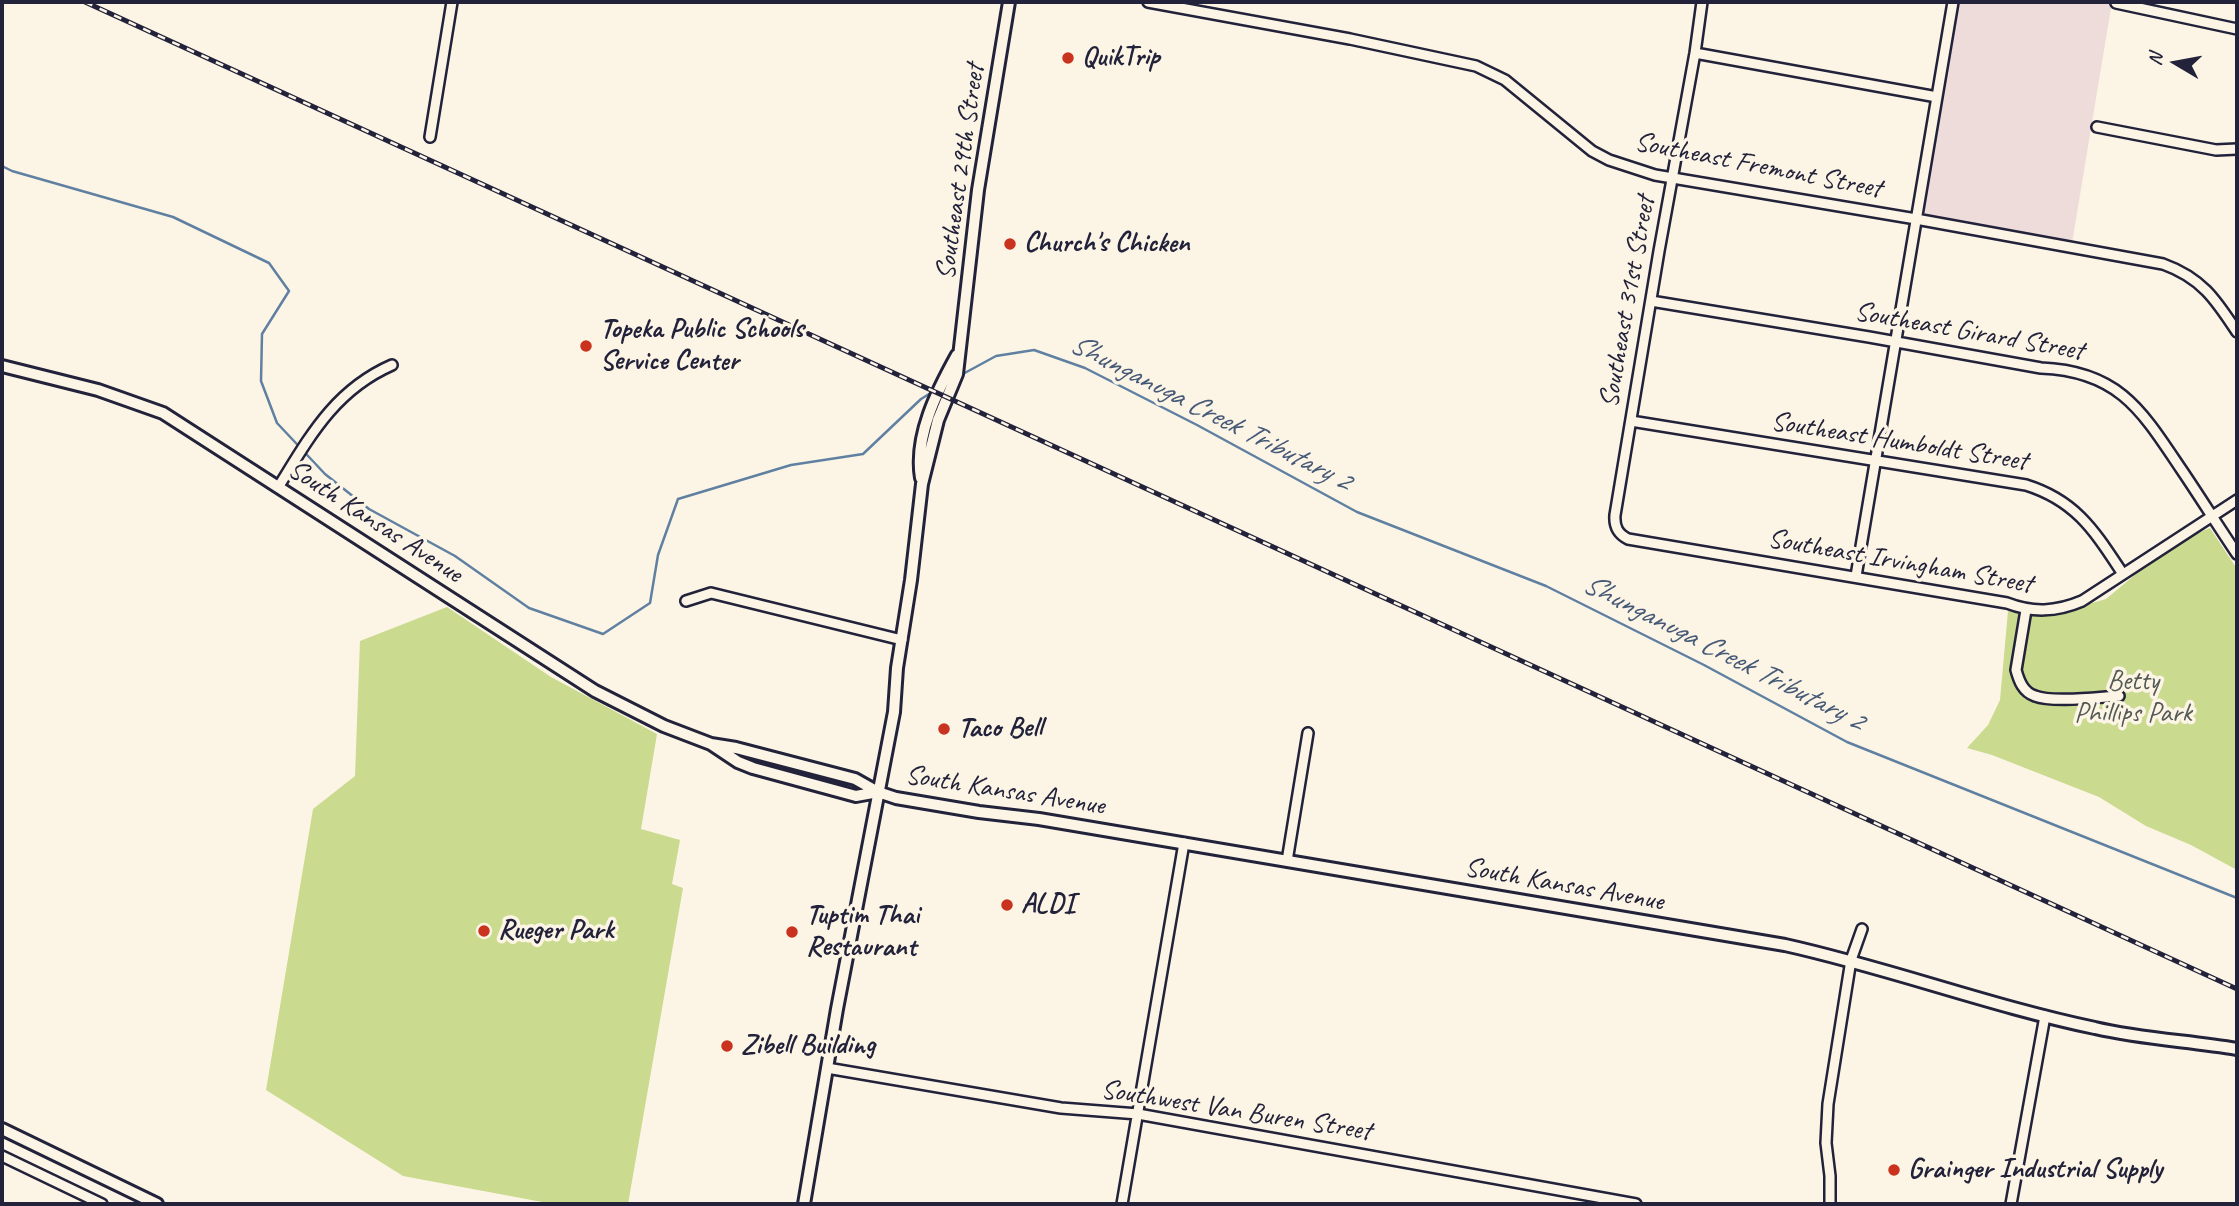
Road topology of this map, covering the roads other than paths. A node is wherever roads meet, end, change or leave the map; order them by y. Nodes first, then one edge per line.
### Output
1 (452, 2) edge
2 (1009, 2) edge
3 (1148, 2) edge
4 (1702, 2) edge
5 (1953, 2) edge
6 (2116, 3) edge
7 (2237, 29) edge
8 (1695, 53) junction
9 (1937, 97) junction
10 (2097, 127) dead end
11 (430, 137) dead end
12 (2237, 149) edge
13 (1672, 177) junction
14 (1916, 219) junction
15 (1651, 301) junction
16 (2237, 332) edge
17 (1896, 341) junction
18 (392, 365) dead end
19 (2, 366) edge
20 (1631, 421) junction
21 (1875, 461) junction
22 (279, 486) junction
23 (2237, 500) edge
24 (2212, 516) junction
25 (1615, 526) joint
26 (2237, 554) edge
27 (2123, 574) junction
28 (1856, 576) junction
29 (686, 601) dead end
30 (2026, 610) junction
31 (902, 640) junction
32 (2119, 696) dead end
33 (1308, 733) dead end
34 (711, 744) junction
35 (878, 792) junction
36 (1184, 843) junction
37 (1287, 861) junction
38 (1862, 929) dead end
39 (1851, 960) junction
40 (2045, 1016) junction
41 (2237, 1049) edge
42 (827, 1068) junction
43 (1139, 1114) junction
44 (2, 1129) edge
45 (2, 1157) edge
46 (102, 1204) edge
47 (158, 1204) edge
48 (804, 1204) edge
49 (1122, 1204) edge
50 (1636, 1204) edge
51 (1830, 1204) edge
52 (2011, 1204) edge

1 - 11 street
2 - 31 main road, Southeast 29th Street
3 - 13 street, Southeast Fremont Street
4 - 8 street, Southeast 31st Street
5 - 9 street
6 - 7 street
8 - 9 street
8 - 13 street, Southeast 31st Street
9 - 14 street
10 - 12 street
13 - 14 street, Southeast Fremont Street
13 - 15 street, Southeast 31st Street
14 - 16 street, Southeast Fremont Street
14 - 17 street
15 - 17 street, Southeast Girard Street
15 - 20 street, Southeast 31st Street
17 - 21 street
17 - 24 street, Southeast Girard Street
18 - 22 street
19 - 22 main road, South Kansas Avenue
20 - 21 street, Southeast Humboldt Street
20 - 25 street, Southeast 31st Street
21 - 27 street, Southeast Humboldt Street
21 - 28 street
22 - 34 main road, South Kansas Avenue
23 - 24 street, Southeast Irvingham Street
24 - 26 street, Southeast Girard Street
24 - 27 street, Southeast Irvingham Street
25 - 28 street, Southeast Irvingham Street
27 - 30 street, Southeast Irvingham Street
28 - 30 street, Southeast Irvingham Street
29 - 31 street
30 - 32 street
31 - 35 main road, Southeast 29th Street
33 - 37 street
34 - 35 main road, South Kansas Avenue
34 - 35 main road, South Kansas Avenue
35 - 36 main road, South Kansas Avenue
35 - 42 main road, Southeast 29th Street
36 - 37 main road, South Kansas Avenue
36 - 43 street
37 - 39 main road, South Kansas Avenue
38 - 39 street
39 - 40 main road, South Kansas Avenue
39 - 51 street
40 - 41 main road, South Kansas Avenue
40 - 52 street
42 - 43 street, Southwest Van Buren Street
42 - 48 main road, Southeast 29th Street
43 - 49 street
43 - 50 street, Southwest Van Buren Street
44 - 47 main road
45 - 46 street

